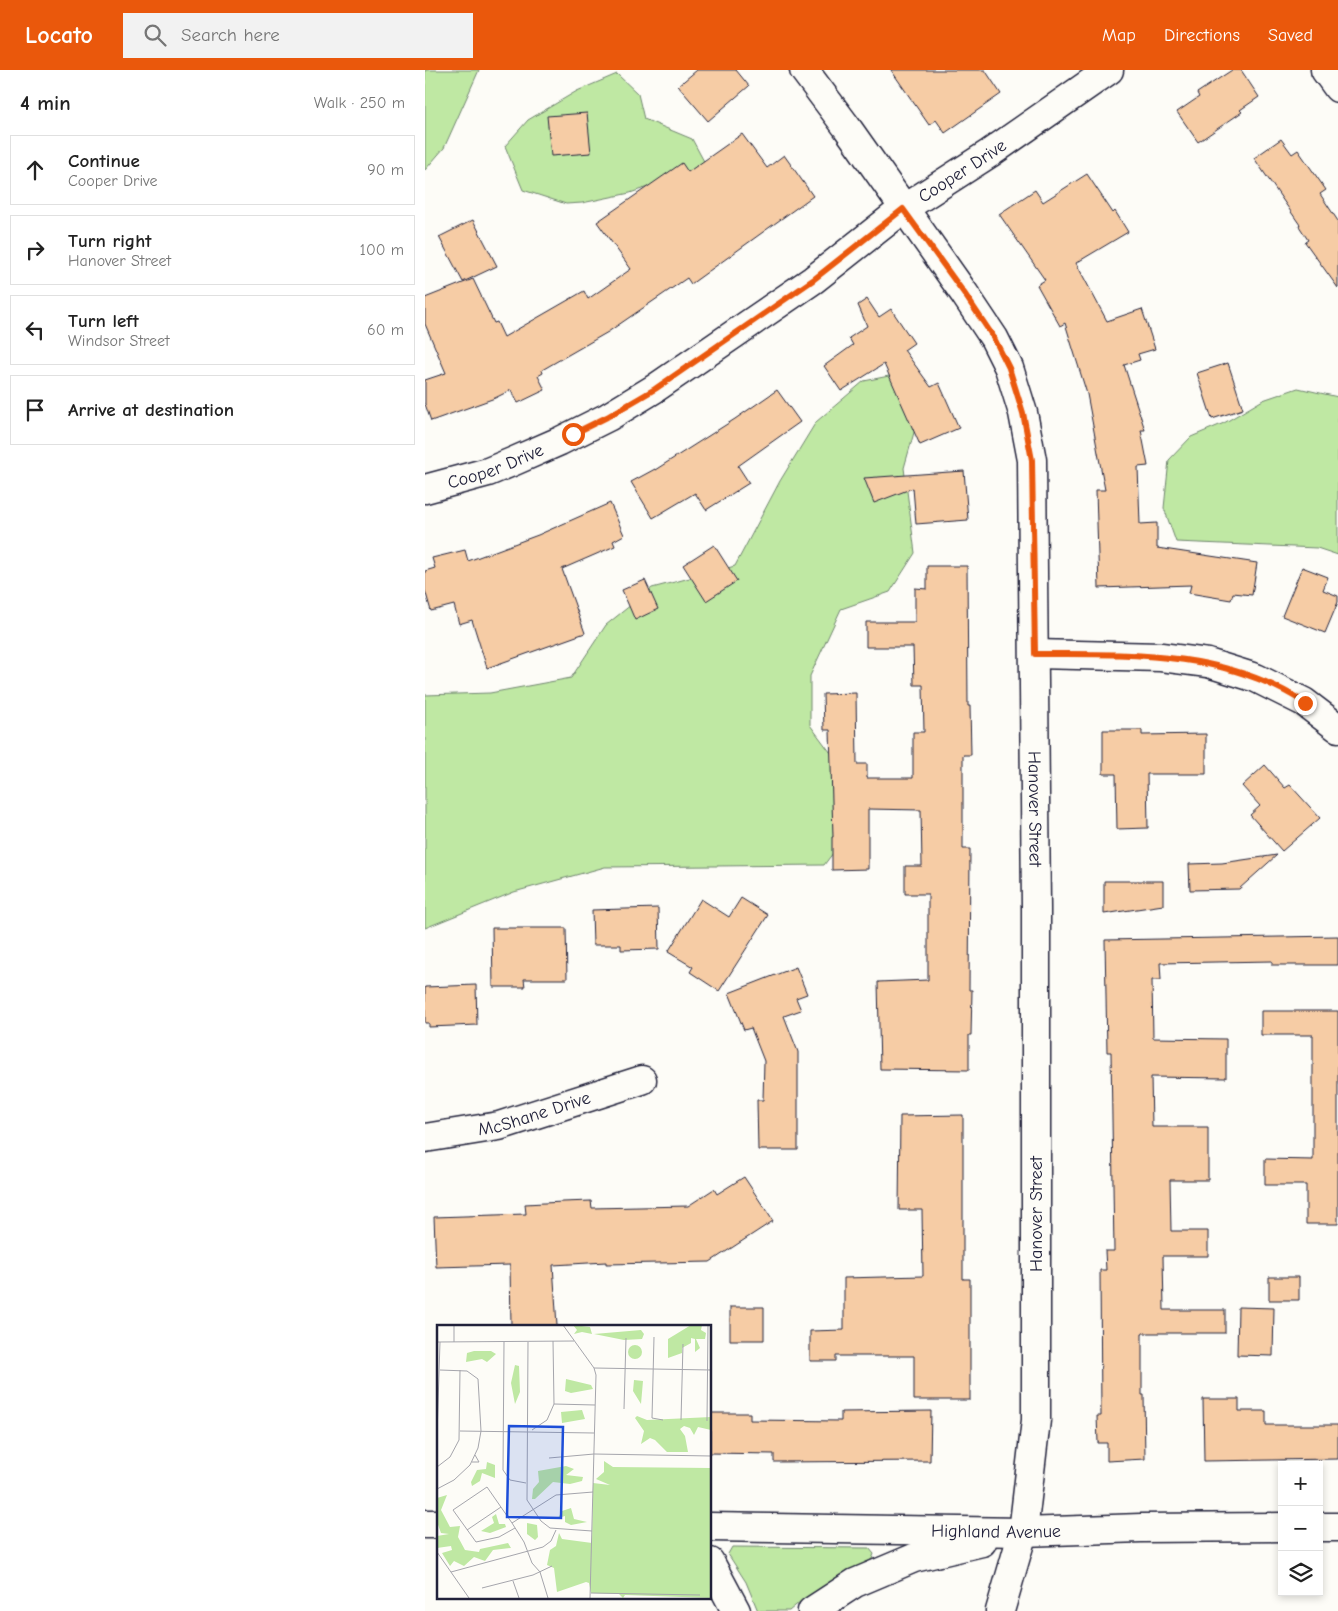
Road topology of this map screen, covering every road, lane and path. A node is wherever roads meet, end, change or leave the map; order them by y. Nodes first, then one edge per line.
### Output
1 (804, 70) edge
2 (1109, 70) edge
3 (1325, 70) edge
4 (1338, 88) edge
5 (903, 209) junction
6 (425, 489) edge
7 (1035, 654) junction
8 (1338, 728) edge
9 (642, 1080) dead end
10 (425, 1138) edge
11 (711, 1527) edge
12 (1278, 1527) edge
13 (1323, 1527) edge
14 (1338, 1527) edge
15 (1023, 1532) junction
16 (711, 1564) edge
17 (736, 1611) edge
18 (812, 1611) edge
19 (1000, 1611) edge

1 - 5 street, Hanover Street
2 - 5 street, Cooper Drive
3 - 4 street
5 - 6 street, Cooper Drive
5 - 7 street, Hanover Street
7 - 8 street
7 - 15 street, Hanover Street
9 - 10 street, McShane Drive
11 - 15 street, Highland Avenue
12 - 15 street, Highland Avenue
13 - 14 street
15 - 18 street
15 - 19 street, Hanover Street
16 - 17 street

